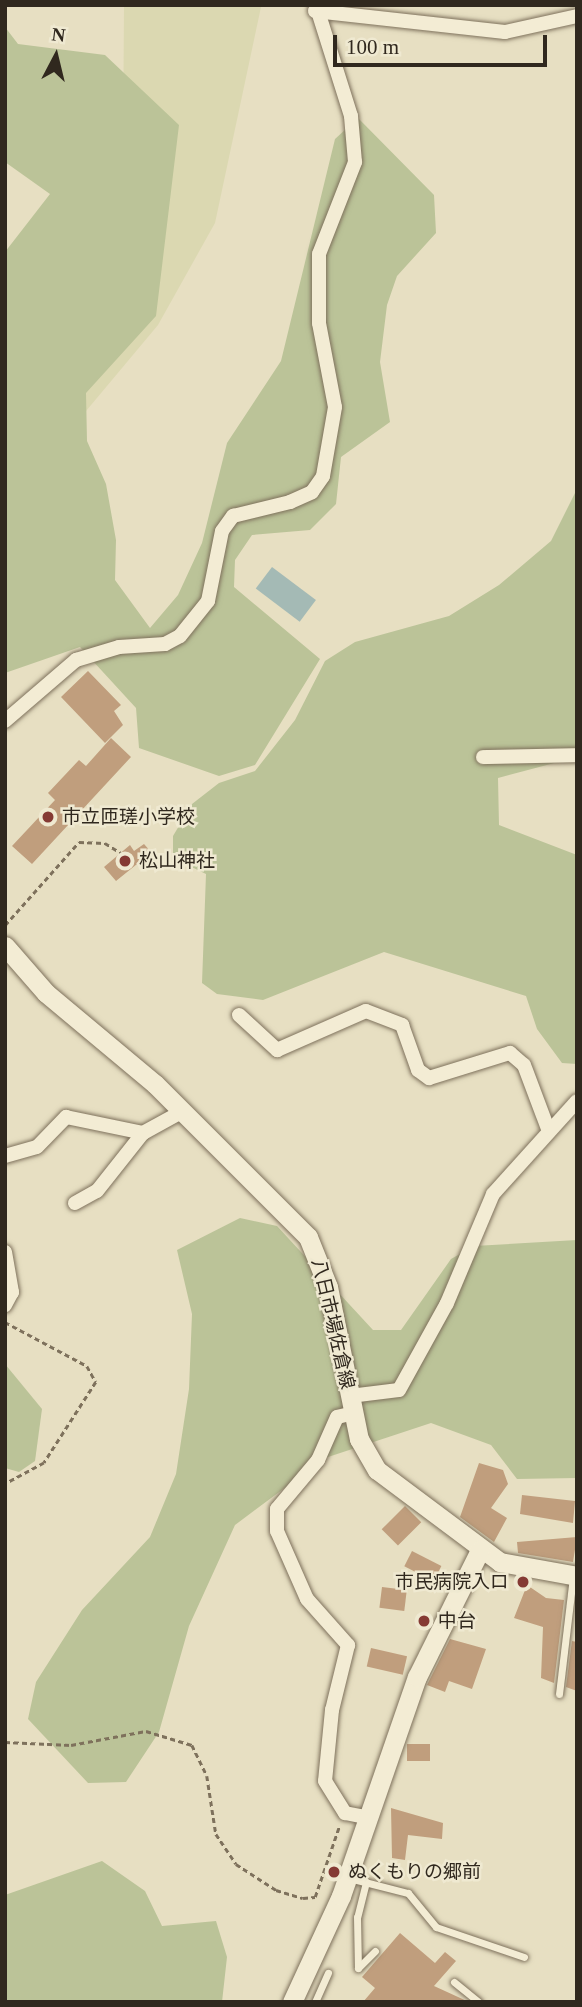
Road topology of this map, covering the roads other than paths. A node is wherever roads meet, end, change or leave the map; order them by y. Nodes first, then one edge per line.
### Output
1 (316, 8) edge
2 (577, 16) edge
3 (5, 722) edge
4 (577, 755) edge
5 (483, 757) dead end
6 (5, 946) edge
7 (239, 1014) dead end
8 (577, 1101) edge
9 (183, 1111) junction
10 (548, 1129) junction
11 (143, 1133) junction
12 (5, 1156) edge
13 (75, 1203) dead end
14 (5, 1252) edge
15 (5, 1304) edge
16 (352, 1404) junction
17 (480, 1550) junction
18 (575, 1576) edge
19 (559, 1694) dead end
20 (365, 1817) junction
21 (356, 1880) junction
22 (375, 1951) dead end
23 (524, 1957) dead end
24 (328, 1973) dead end
25 (454, 1982) dead end
26 (292, 2002) edge
27 (316, 2002) edge
28 (479, 2002) edge

1 - 2 street
1 - 3 street
4 - 5 street
6 - 9 main road, 八日市場佐倉線
7 - 10 street
8 - 10 street
9 - 11 street
9 - 16 main road, 八日市場佐倉線
10 - 16 street
11 - 12 street
11 - 13 street
14 - 15 street
16 - 17 main road, 八日市場佐倉線
16 - 20 street
17 - 18 main road, 八日市場佐倉線
17 - 20 main road
18 - 19 lane
20 - 21 main road
21 - 22 lane
21 - 23 lane
21 - 26 main road
24 - 27 lane
25 - 28 lane

